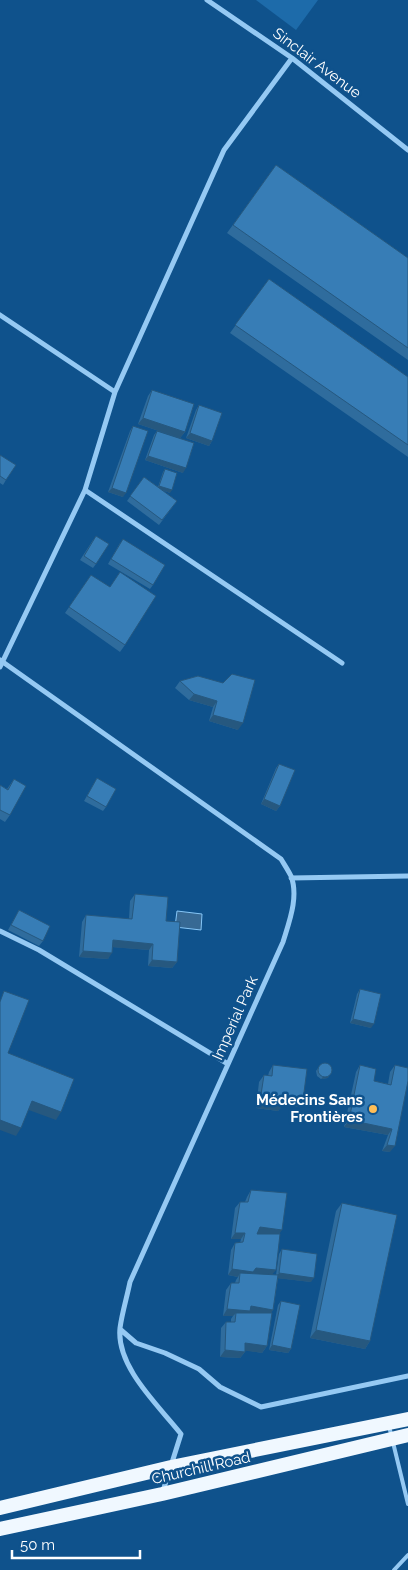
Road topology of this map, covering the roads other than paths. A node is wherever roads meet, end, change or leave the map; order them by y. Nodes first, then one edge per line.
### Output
1 (208, 0) edge
2 (292, 58) junction
3 (408, 150) edge
4 (0, 315) edge
5 (115, 392) junction
6 (85, 490) junction
7 (1, 663) edge
8 (342, 663) dead end
9 (408, 876) edge
10 (291, 878) junction
11 (0, 931) edge
12 (228, 1064) junction
13 (120, 1330) junction
14 (408, 1376) edge
15 (388, 1423) junction
16 (407, 1424) edge
17 (391, 1439) junction
18 (171, 1468) junction
19 (162, 1494) junction
20 (408, 1504) edge
21 (0, 1508) edge
22 (0, 1529) edge
23 (408, 1555) edge
24 (394, 1570) edge

1 - 2 street, Sinclair Avenue
2 - 3 street, Sinclair Avenue
2 - 5 street
4 - 5 street
5 - 6 street
6 - 7 street
6 - 8 street
7 - 10 street, Imperial Park
9 - 10 street
10 - 12 street, Imperial Park
11 - 12 street
12 - 13 street, Imperial Park
13 - 14 street
13 - 18 street, Imperial Park
15 - 16 highway, Churchill Road
15 - 17 lane
15 - 18 highway, Churchill Road
16 - 17 highway, Churchill Road
17 - 19 highway, Churchill Road
17 - 20 lane
18 - 19 street, Imperial Park
18 - 21 highway, Churchill Road
19 - 22 highway, Churchill Road
23 - 24 lane

